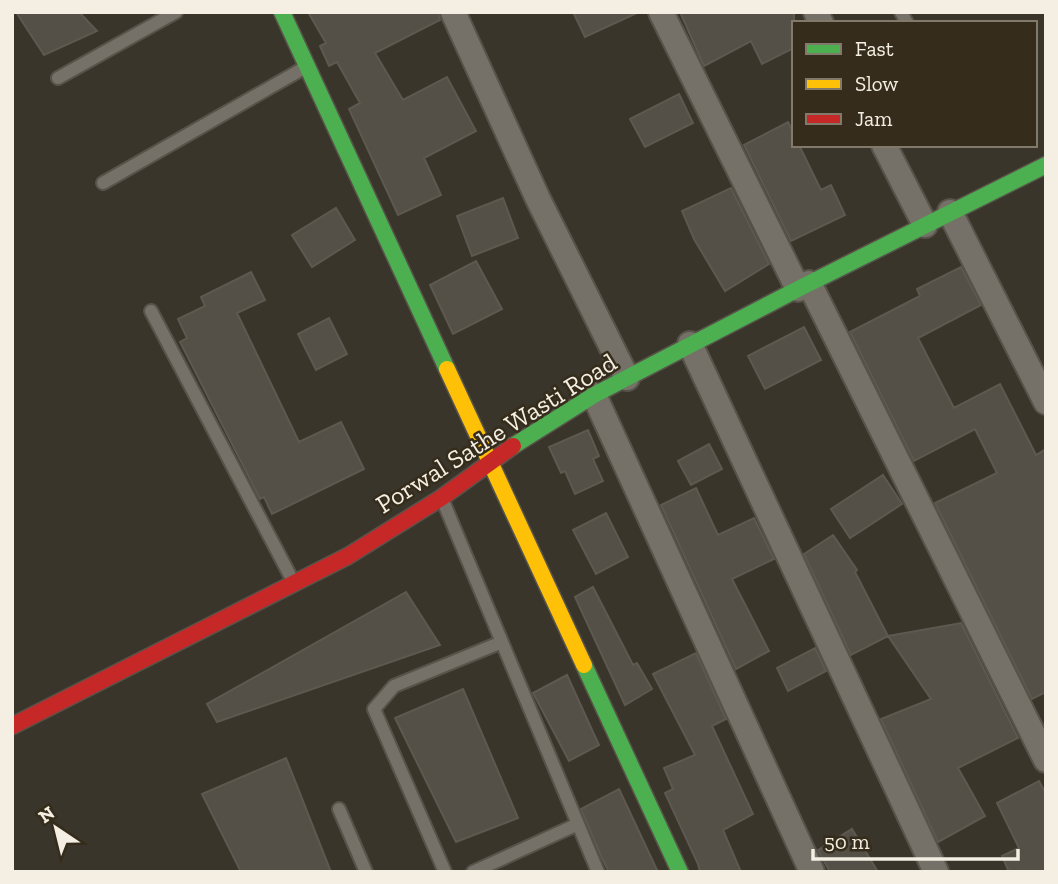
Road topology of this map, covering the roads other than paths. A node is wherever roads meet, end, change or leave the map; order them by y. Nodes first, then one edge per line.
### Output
1 (176, 12) edge
2 (282, 12) edge
3 (453, 12) edge
4 (661, 12) edge
5 (307, 66) junction
6 (58, 78) dead end
7 (885, 147) edge
8 (1046, 166) edge
9 (103, 183) dead end
10 (950, 212) junction
11 (925, 225) junction
12 (803, 286) junction
13 (151, 311) dead end
14 (691, 344) junction
15 (627, 378) junction
16 (594, 395) junction
17 (1046, 402) edge
18 (490, 461) junction
19 (441, 498) junction
20 (294, 583) junction
21 (502, 642) junction
22 (12, 726) edge
23 (1046, 760) edge
24 (339, 809) dead end
25 (578, 824) junction
26 (366, 872) edge
27 (445, 872) edge
28 (473, 872) edge
29 (598, 872) edge
30 (680, 872) edge
31 (812, 872) edge
32 (936, 872) edge

1 - 6 lane
2 - 5 street
3 - 15 street
4 - 12 street
5 - 9 lane
5 - 18 street
7 - 11 street
8 - 10 street, Porwal Sathe Wasti Road
10 - 11 street, Porwal Sathe Wasti Road
10 - 17 street
11 - 12 street, Porwal Sathe Wasti Road
12 - 14 street, Porwal Sathe Wasti Road
12 - 23 street
13 - 20 lane
14 - 15 street, Porwal Sathe Wasti Road
14 - 32 street
15 - 16 street, Porwal Sathe Wasti Road
16 - 18 street, Porwal Sathe Wasti Road
16 - 31 street
18 - 19 street, Porwal Sathe Wasti Road
18 - 30 street
19 - 20 street, Porwal Sathe Wasti Road
19 - 21 lane
20 - 22 street, Porwal Sathe Wasti Road
21 - 25 lane
21 - 27 lane
24 - 26 lane
25 - 28 lane
25 - 29 lane

